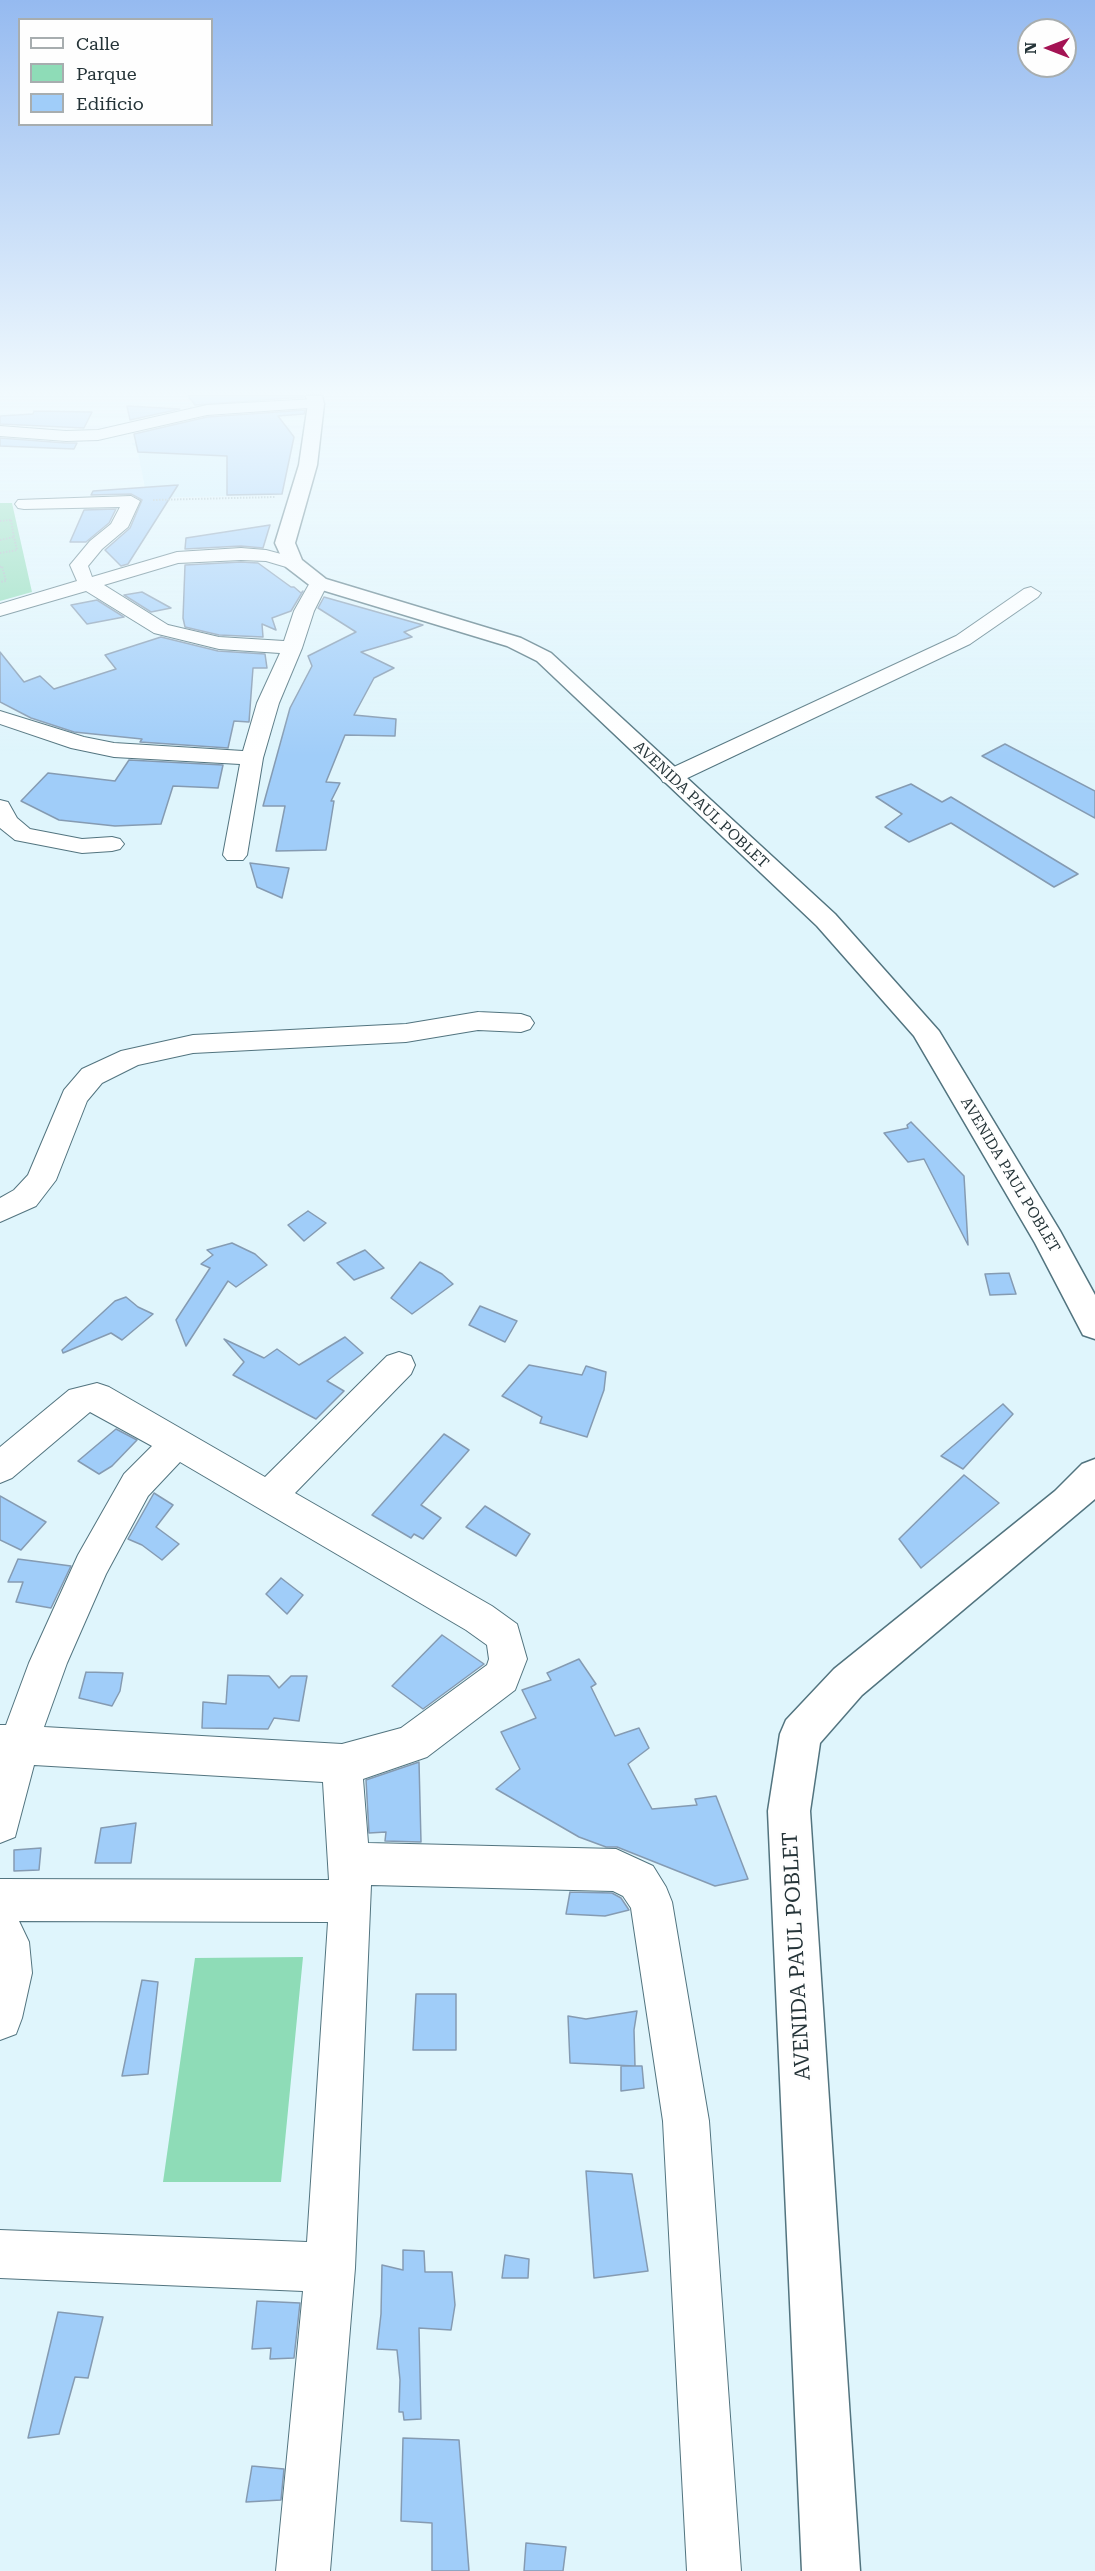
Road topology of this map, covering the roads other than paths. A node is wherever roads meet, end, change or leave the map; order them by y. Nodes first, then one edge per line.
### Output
1 (124, 516) edge
2 (293, 516) edge
3 (293, 563) junction
4 (319, 583) junction
5 (88, 584) junction
6 (1031, 593) dead end
7 (0, 610) edge
8 (292, 648) junction
9 (0, 717) edge
10 (252, 758) junction
11 (671, 777) junction
12 (0, 807) edge
13 (112, 844) dead end
14 (235, 855) dead end
15 (522, 1023) dead end
16 (0, 1211) edge
17 (1095, 1326) edge
18 (399, 1365) dead end
19 (177, 1442) junction
20 (0, 1468) edge
21 (1095, 1475) edge
22 (268, 1496) junction
23 (10, 1743) edge
24 (342, 1764) junction
25 (0, 1822) edge
26 (350, 1882) junction
27 (0, 1900) edge
28 (0, 1929) edge
29 (0, 2018) edge
30 (0, 2254) edge
31 (330, 2268) junction
32 (303, 2571) edge
33 (714, 2571) edge
34 (831, 2571) edge

1 - 5 street
2 - 3 main road
3 - 4 main road, AVENIDA PAUL POBLET
3 - 5 street
4 - 8 street
4 - 11 main road, AVENIDA PAUL POBLET
5 - 7 street
5 - 8 street
6 - 11 street
8 - 10 street
9 - 10 street
10 - 14 street
11 - 17 main road, AVENIDA PAUL POBLET
12 - 13 street
15 - 16 street
18 - 22 street
19 - 20 street
19 - 22 street
19 - 23 street
21 - 34 main road, AVENIDA PAUL POBLET
22 - 24 street
23 - 24 street
23 - 25 street
24 - 26 street
26 - 27 street
26 - 31 street
26 - 33 street
28 - 29 street
30 - 31 street
31 - 32 street

